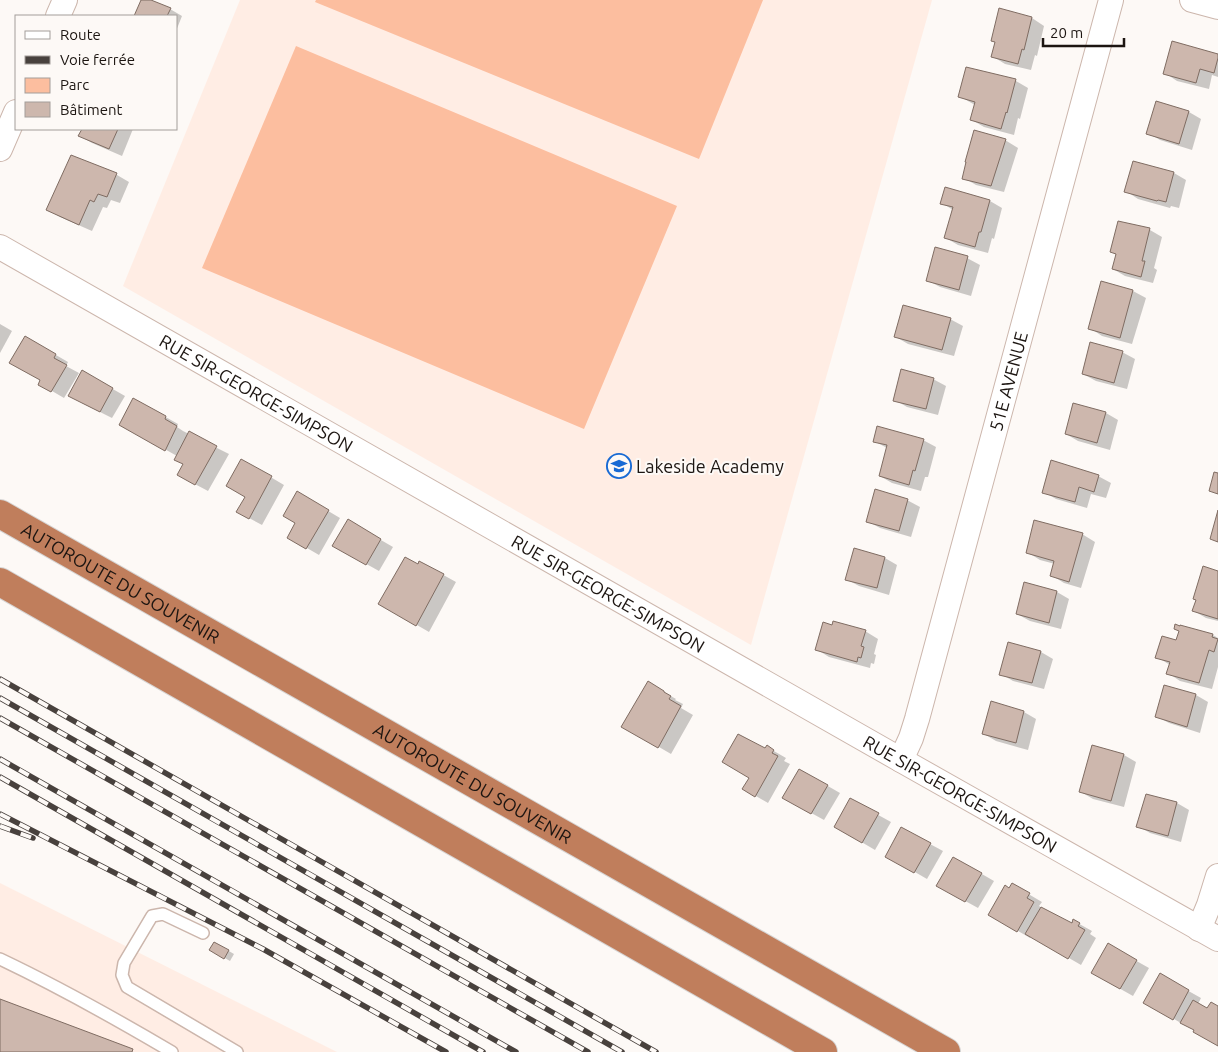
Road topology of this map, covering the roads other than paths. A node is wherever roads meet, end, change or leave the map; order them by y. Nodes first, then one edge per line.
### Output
1 (65, 0) edge
2 (1111, 0) edge
3 (1192, 0) edge
4 (1218, 7) edge
5 (58, 15) edge
6 (15, 114) edge
7 (0, 149) edge
8 (0, 247) edge
9 (0, 514) edge
10 (0, 582) edge
11 (901, 760) junction
12 (1218, 876) edge
13 (202, 933) dead end
14 (1209, 934) edge
15 (0, 958) edge
16 (172, 1052) edge
17 (237, 1052) edge
18 (823, 1052) edge
19 (946, 1052) edge

1 - 5 street
2 - 11 street, 51E AVENUE
3 - 4 street
6 - 7 street
8 - 11 street, RUE SIR-GEORGE-SIMPSON
9 - 19 highway, AUTOROUTE DU SOUVENIR
10 - 18 highway
11 - 14 street, RUE SIR-GEORGE-SIMPSON
12 - 14 street
13 - 17 lane
15 - 16 lane

